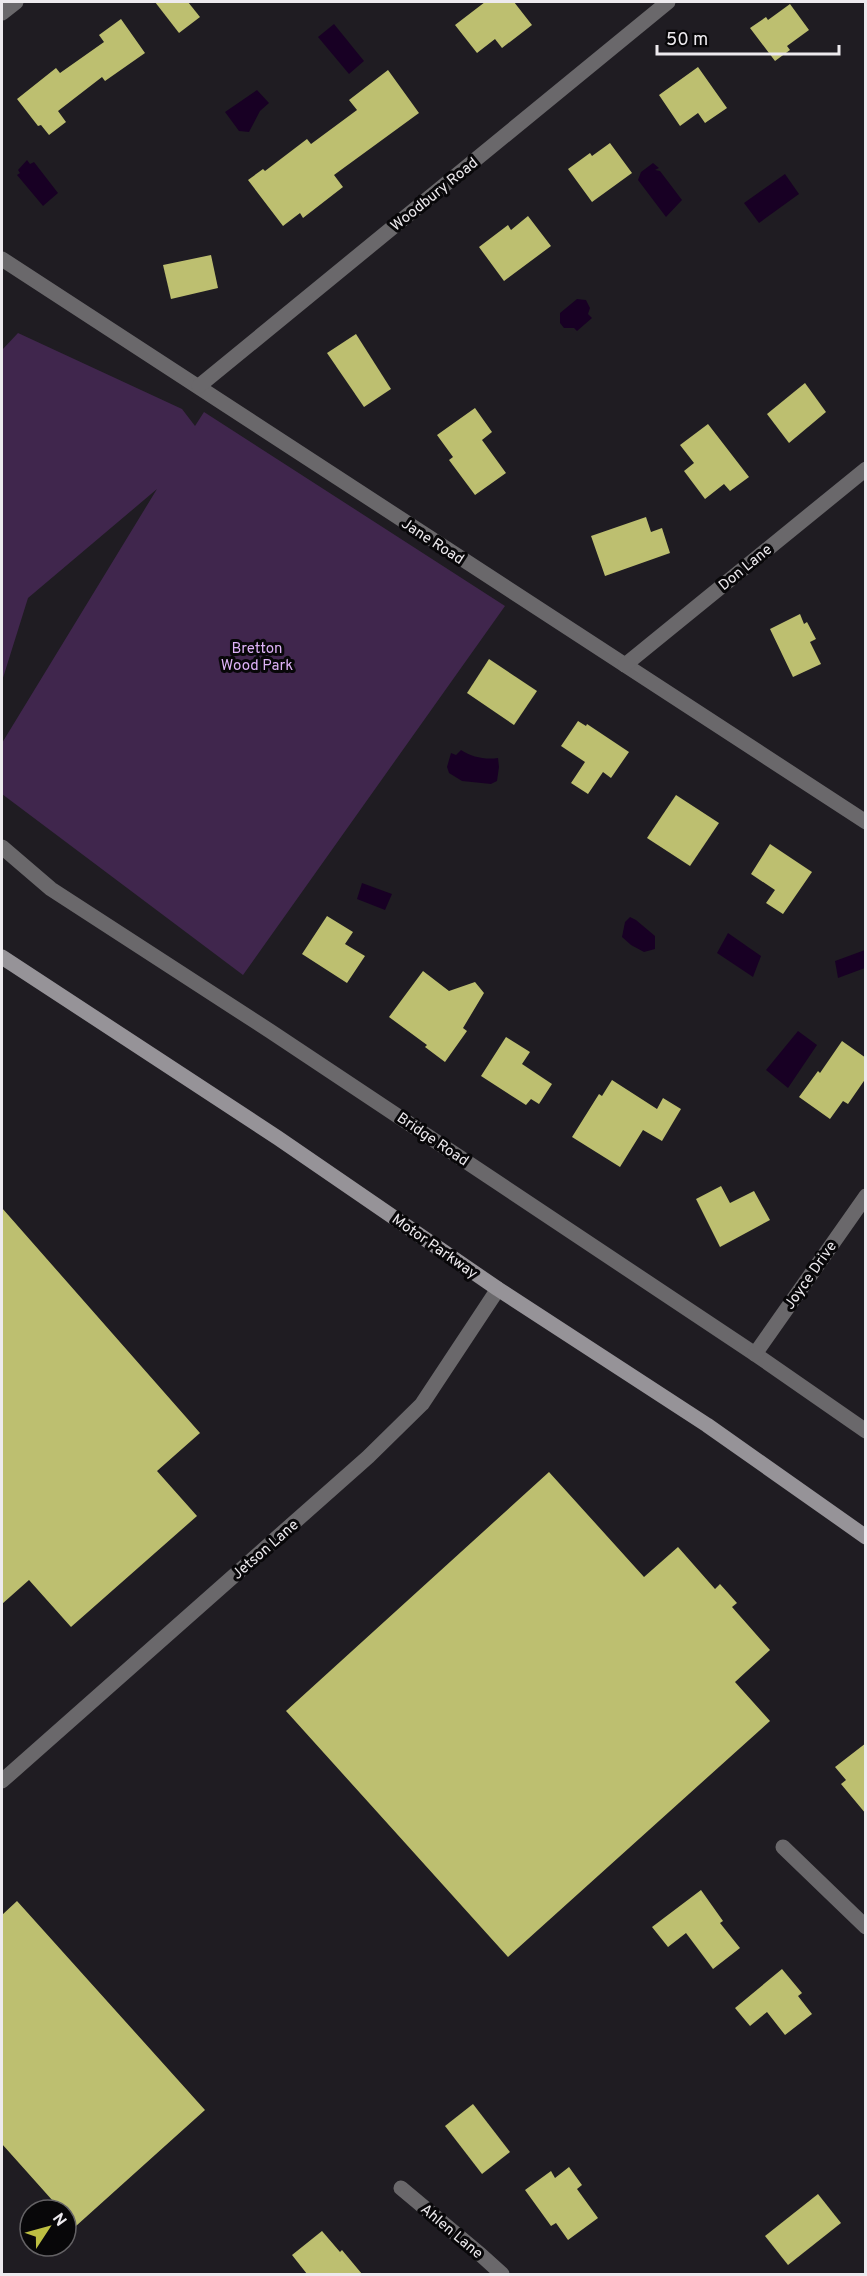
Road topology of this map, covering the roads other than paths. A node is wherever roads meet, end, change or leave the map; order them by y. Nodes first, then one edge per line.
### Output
1 (16, 2) edge
2 (668, 2) edge
3 (2, 13) edge
4 (2, 259) edge
5 (199, 386) junction
6 (866, 469) edge
7 (626, 664) junction
8 (866, 822) edge
9 (2, 847) edge
10 (2, 957) edge
11 (866, 1196) edge
12 (498, 1289) junction
13 (755, 1354) junction
14 (866, 1431) edge
15 (866, 1537) edge
16 (2, 1781) edge
17 (783, 1847) dead end
18 (866, 1927) edge
19 (401, 2188) dead end
20 (502, 2274) edge

1 - 3 street
2 - 5 street, Woodbury Road
4 - 5 street, Jane Road
5 - 7 street, Jane Road
6 - 7 street, Don Lane
7 - 8 street, Jane Road
9 - 13 street, Bridge Road
10 - 12 main road, Motor Parkway
11 - 13 street, Joyce Drive
12 - 15 main road, Motor Parkway
12 - 16 street, Jetson Lane
13 - 14 street, Bridge Road
17 - 18 street
19 - 20 street, Ahlen Lane

